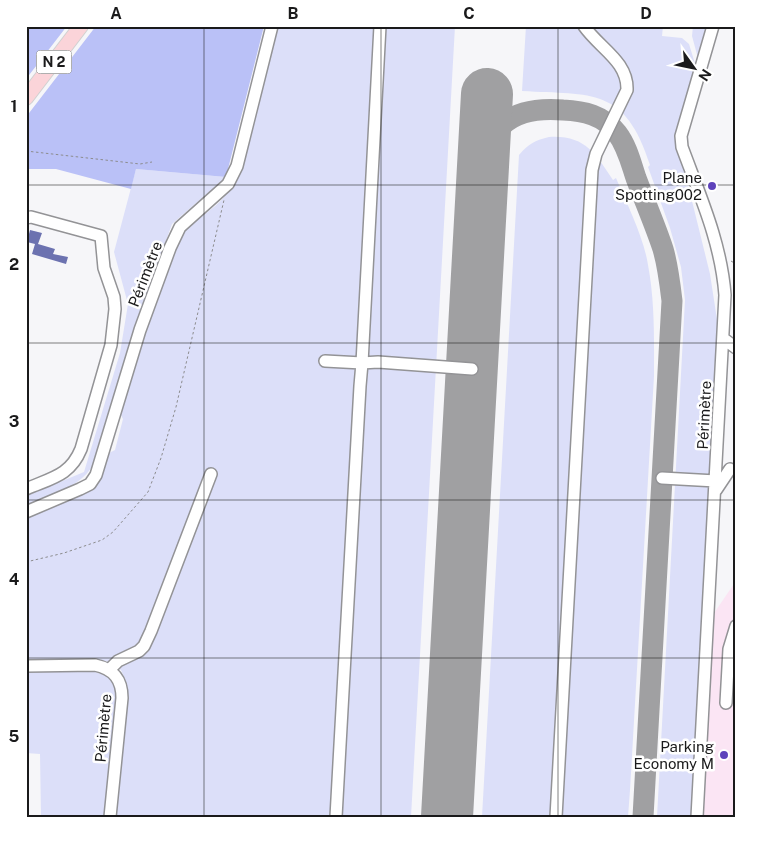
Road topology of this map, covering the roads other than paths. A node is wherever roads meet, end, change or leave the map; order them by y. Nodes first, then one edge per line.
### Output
1 (81, 26) edge
2 (272, 26) edge
3 (380, 26) edge
4 (584, 26) edge
5 (713, 26) edge
6 (26, 98) edge
7 (26, 218) edge
8 (724, 286) junction
9 (736, 292) edge
10 (724, 322) junction
11 (736, 330) edge
12 (724, 340) junction
13 (736, 348) edge
14 (325, 361) dead end
15 (362, 363) junction
16 (472, 369) dead end
17 (730, 469) dead end
18 (211, 474) dead end
19 (662, 478) dead end
20 (716, 486) junction
21 (26, 489) edge
22 (26, 512) edge
23 (736, 626) edge
24 (26, 666) edge
25 (110, 670) junction
26 (726, 703) dead end
27 (110, 817) edge
28 (336, 817) edge
29 (556, 817) edge
30 (697, 817) edge

1 - 6 main road, N 2
2 - 22 lane, Périmètre
3 - 15 lane
4 - 29 lane
5 - 8 lane, Périmètre
7 - 21 lane
8 - 9 lane
8 - 10 lane, Périmètre
10 - 11 lane
10 - 12 lane, Périmètre
12 - 13 lane
12 - 20 lane, Périmètre
14 - 15 lane
15 - 16 lane
15 - 28 lane
17 - 20 lane
18 - 25 lane
19 - 20 lane
20 - 30 lane, Périmètre
23 - 26 lane
24 - 25 lane
25 - 27 lane, Périmètre

